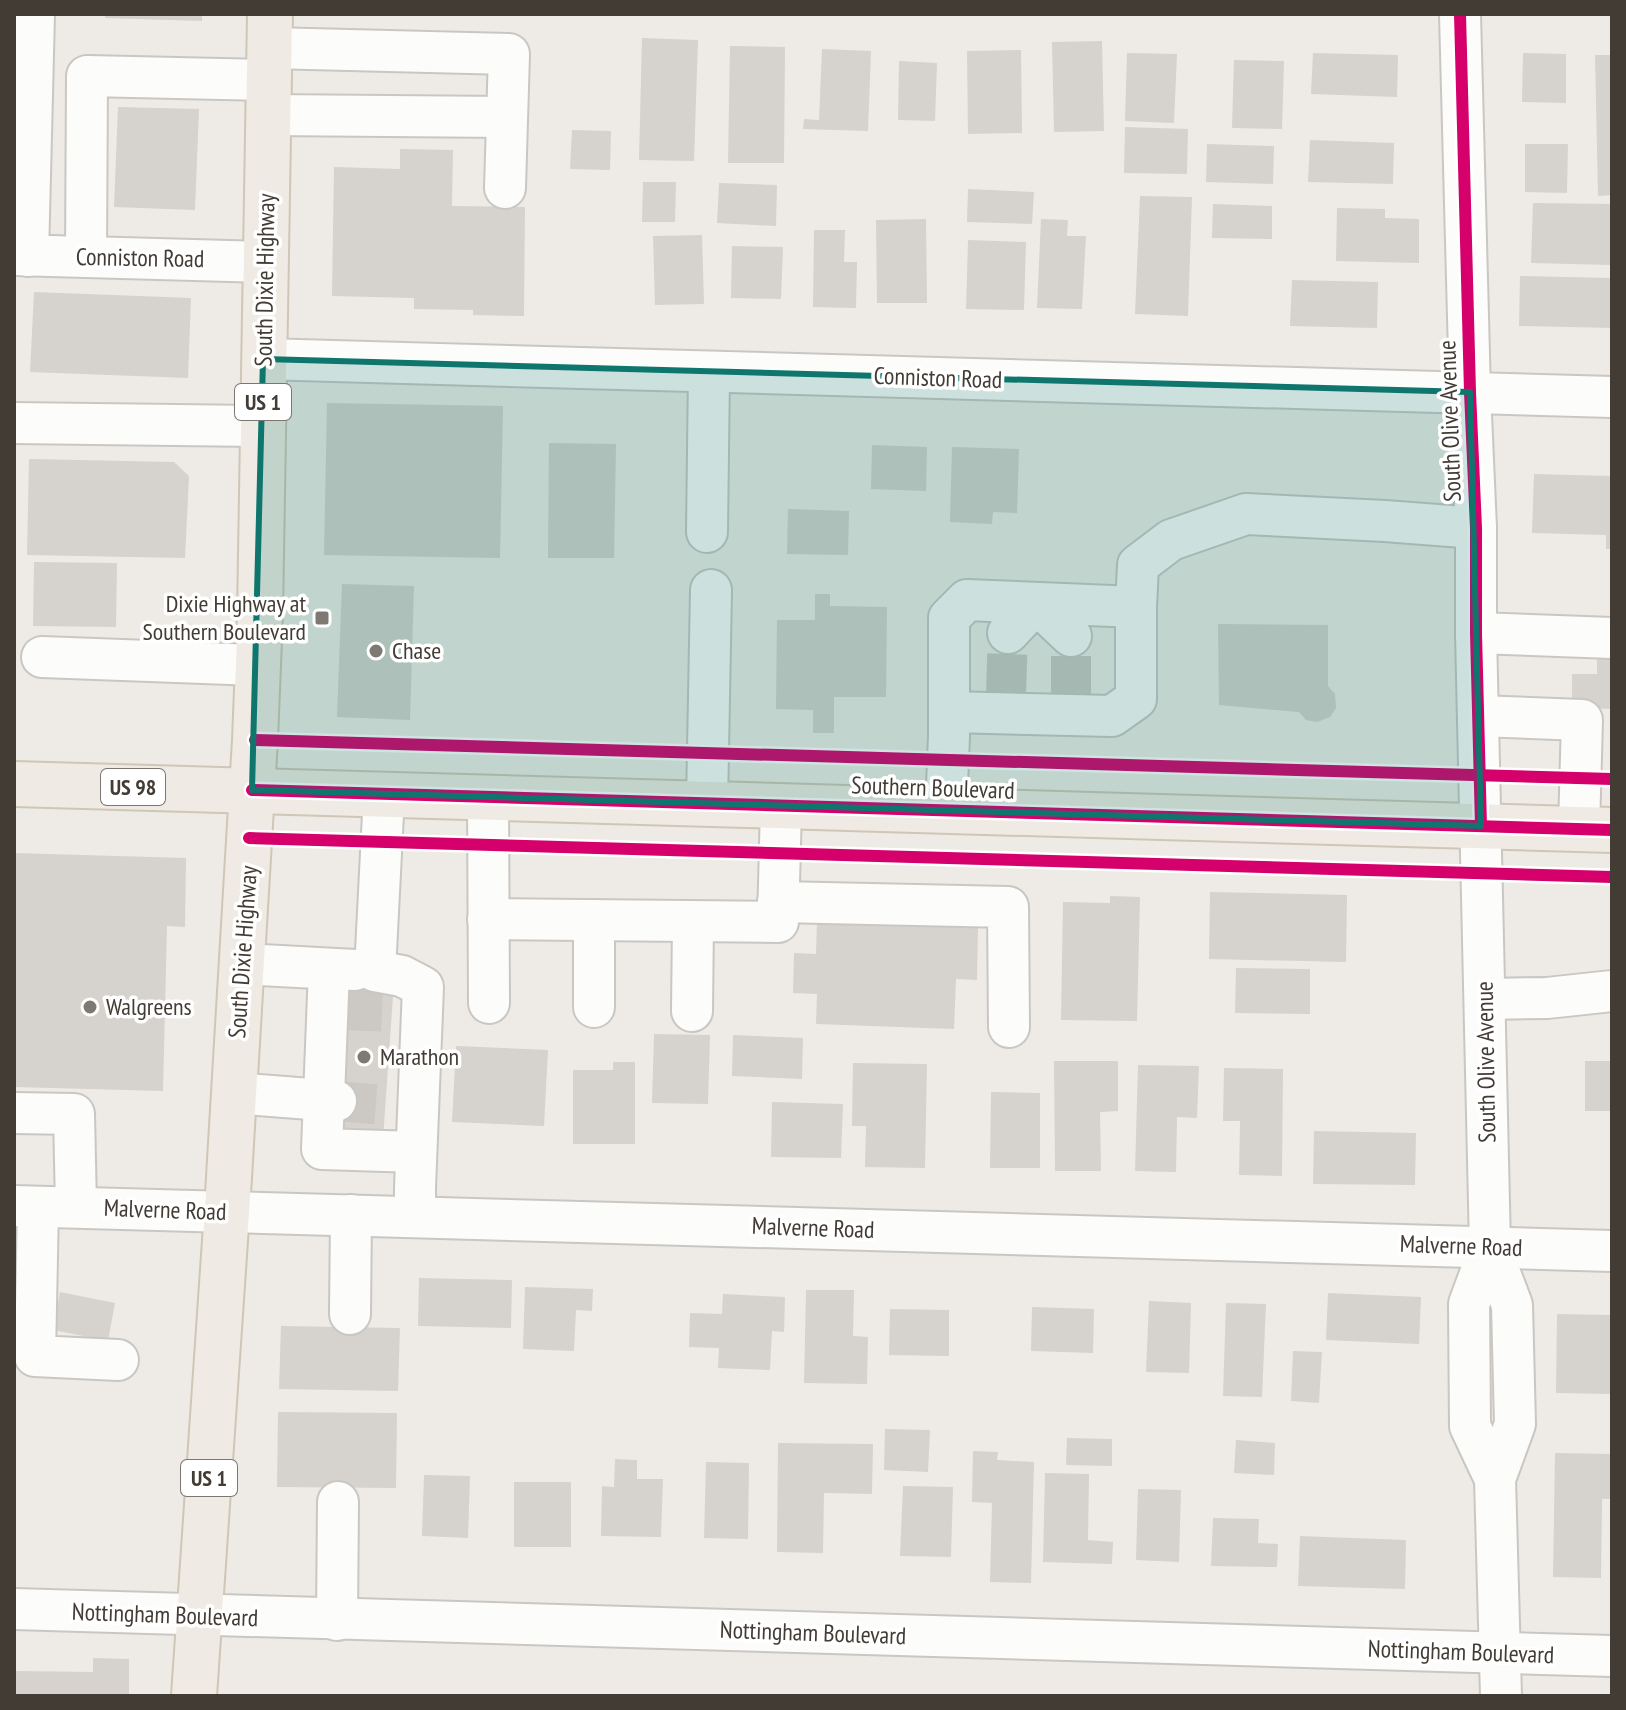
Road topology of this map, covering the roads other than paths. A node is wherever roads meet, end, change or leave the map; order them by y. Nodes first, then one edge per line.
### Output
1 (34, 14) edge
2 (1460, 14) edge
3 (269, 64) edge
4 (507, 117) junction
5 (505, 188) dead end
6 (21, 256) edge
7 (86, 257) junction
8 (265, 262) junction
9 (263, 359) junction
10 (709, 372) junction
11 (1470, 392) junction
12 (1612, 397) edge
13 (14, 423) edge
14 (263, 426) junction
15 (1476, 528) junction
16 (707, 532) dead end
17 (711, 590) dead end
18 (1036, 603) junction
19 (1136, 607) junction
20 (1008, 633) tunnel mouth
21 (1476, 633) junction
22 (1071, 636) dead end
23 (1612, 638) edge
24 (42, 657) dead end
25 (258, 665) junction
26 (949, 712) junction
27 (1478, 716) junction
28 (14, 784) edge
29 (252, 790) junction
30 (384, 794) junction
31 (488, 797) junction
32 (707, 804) junction
33 (781, 806) junction
34 (946, 810) junction
35 (1481, 826) junction
36 (1595, 830) edge
37 (778, 902) junction
38 (488, 919) junction
39 (594, 920) junction
40 (693, 922) junction
41 (242, 964) junction
42 (329, 969) junction
43 (375, 971) junction
44 (1612, 991) edge
45 (1485, 999) junction
46 (489, 1003) dead end
47 (594, 1007) dead end
48 (692, 1011) dead end
49 (1009, 1027) dead end
50 (234, 1093) junction
51 (330, 1101) junction
52 (14, 1113) edge
53 (416, 1152) junction
54 (43, 1207) edge
55 (227, 1211) junction
56 (351, 1215) junction
57 (415, 1217) junction
58 (1490, 1247) junction
59 (1612, 1251) edge
60 (350, 1314) dead end
61 (118, 1360) dead end
62 (338, 1502) dead end
63 (14, 1609) edge
64 (199, 1616) junction
65 (337, 1620) junction
66 (1500, 1653) junction
67 (1612, 1656) edge
68 (194, 1696) edge
69 (1501, 1696) edge

1 - 6 street
2 - 11 street, South Olive Avenue
3 - 4 street
3 - 4 street
3 - 7 street
3 - 8 main road, South Dixie Highway / US 1
4 - 5 street
6 - 7 street, Conniston Road
7 - 8 street, Conniston Road
8 - 9 main road, South Dixie Highway / US 1
9 - 10 street, Conniston Road
9 - 14 main road, South Dixie Highway / US 1
10 - 11 street, Conniston Road
10 - 16 street
11 - 12 street, Conniston Road
11 - 15 street, South Olive Avenue
13 - 14 street
14 - 25 main road, South Dixie Highway / US 1
15 - 19 street
15 - 21 street, South Olive Avenue
17 - 32 street
18 - 19 street
18 - 20 street
18 - 22 street
18 - 26 street
19 - 26 street
21 - 23 street
21 - 27 street, South Olive Avenue
24 - 25 street
25 - 29 main road, South Dixie Highway / US 1
26 - 34 street
27 - 35 street, South Olive Avenue
27 - 36 street
28 - 29 main road, Southern Boulevard / US 98
29 - 30 main road, Southern Boulevard / US 98
29 - 41 main road, South Dixie Highway / US 1
30 - 31 main road, Southern Boulevard / US 98
30 - 43 street
31 - 32 main road, Southern Boulevard / US 98
31 - 38 street
32 - 33 main road, Southern Boulevard / US 98
33 - 34 main road, Southern Boulevard / US 98
33 - 37 street
34 - 35 main road, Southern Boulevard / US 98
35 - 36 main road, Southern Boulevard / US 98
35 - 45 street, South Olive Avenue
37 - 40 street
37 - 49 street
38 - 39 street
38 - 46 street
39 - 40 street
39 - 47 street
40 - 48 street
41 - 42 street
41 - 50 main road, South Dixie Highway / US 1
42 - 43 street
42 - 51 street
43 - 53 street
44 - 45 street
45 - 58 street, South Olive Avenue
50 - 51 street
50 - 55 main road, South Dixie Highway / US 1
51 - 53 street
52 - 54 street
53 - 57 street
54 - 55 street, Malverne Road
54 - 61 street
55 - 56 street, Malverne Road
55 - 64 main road, South Dixie Highway / US 1
56 - 57 street, Malverne Road
56 - 60 street
57 - 58 street, Malverne Road
58 - 59 street, Malverne Road
58 - 66 street, South Olive Avenue
62 - 65 street
63 - 64 street, Nottingham Boulevard
64 - 65 street, Nottingham Boulevard
64 - 68 main road, South Dixie Highway / US 1
65 - 66 street, Nottingham Boulevard
66 - 67 street, Nottingham Boulevard
66 - 69 street, South Olive Avenue

